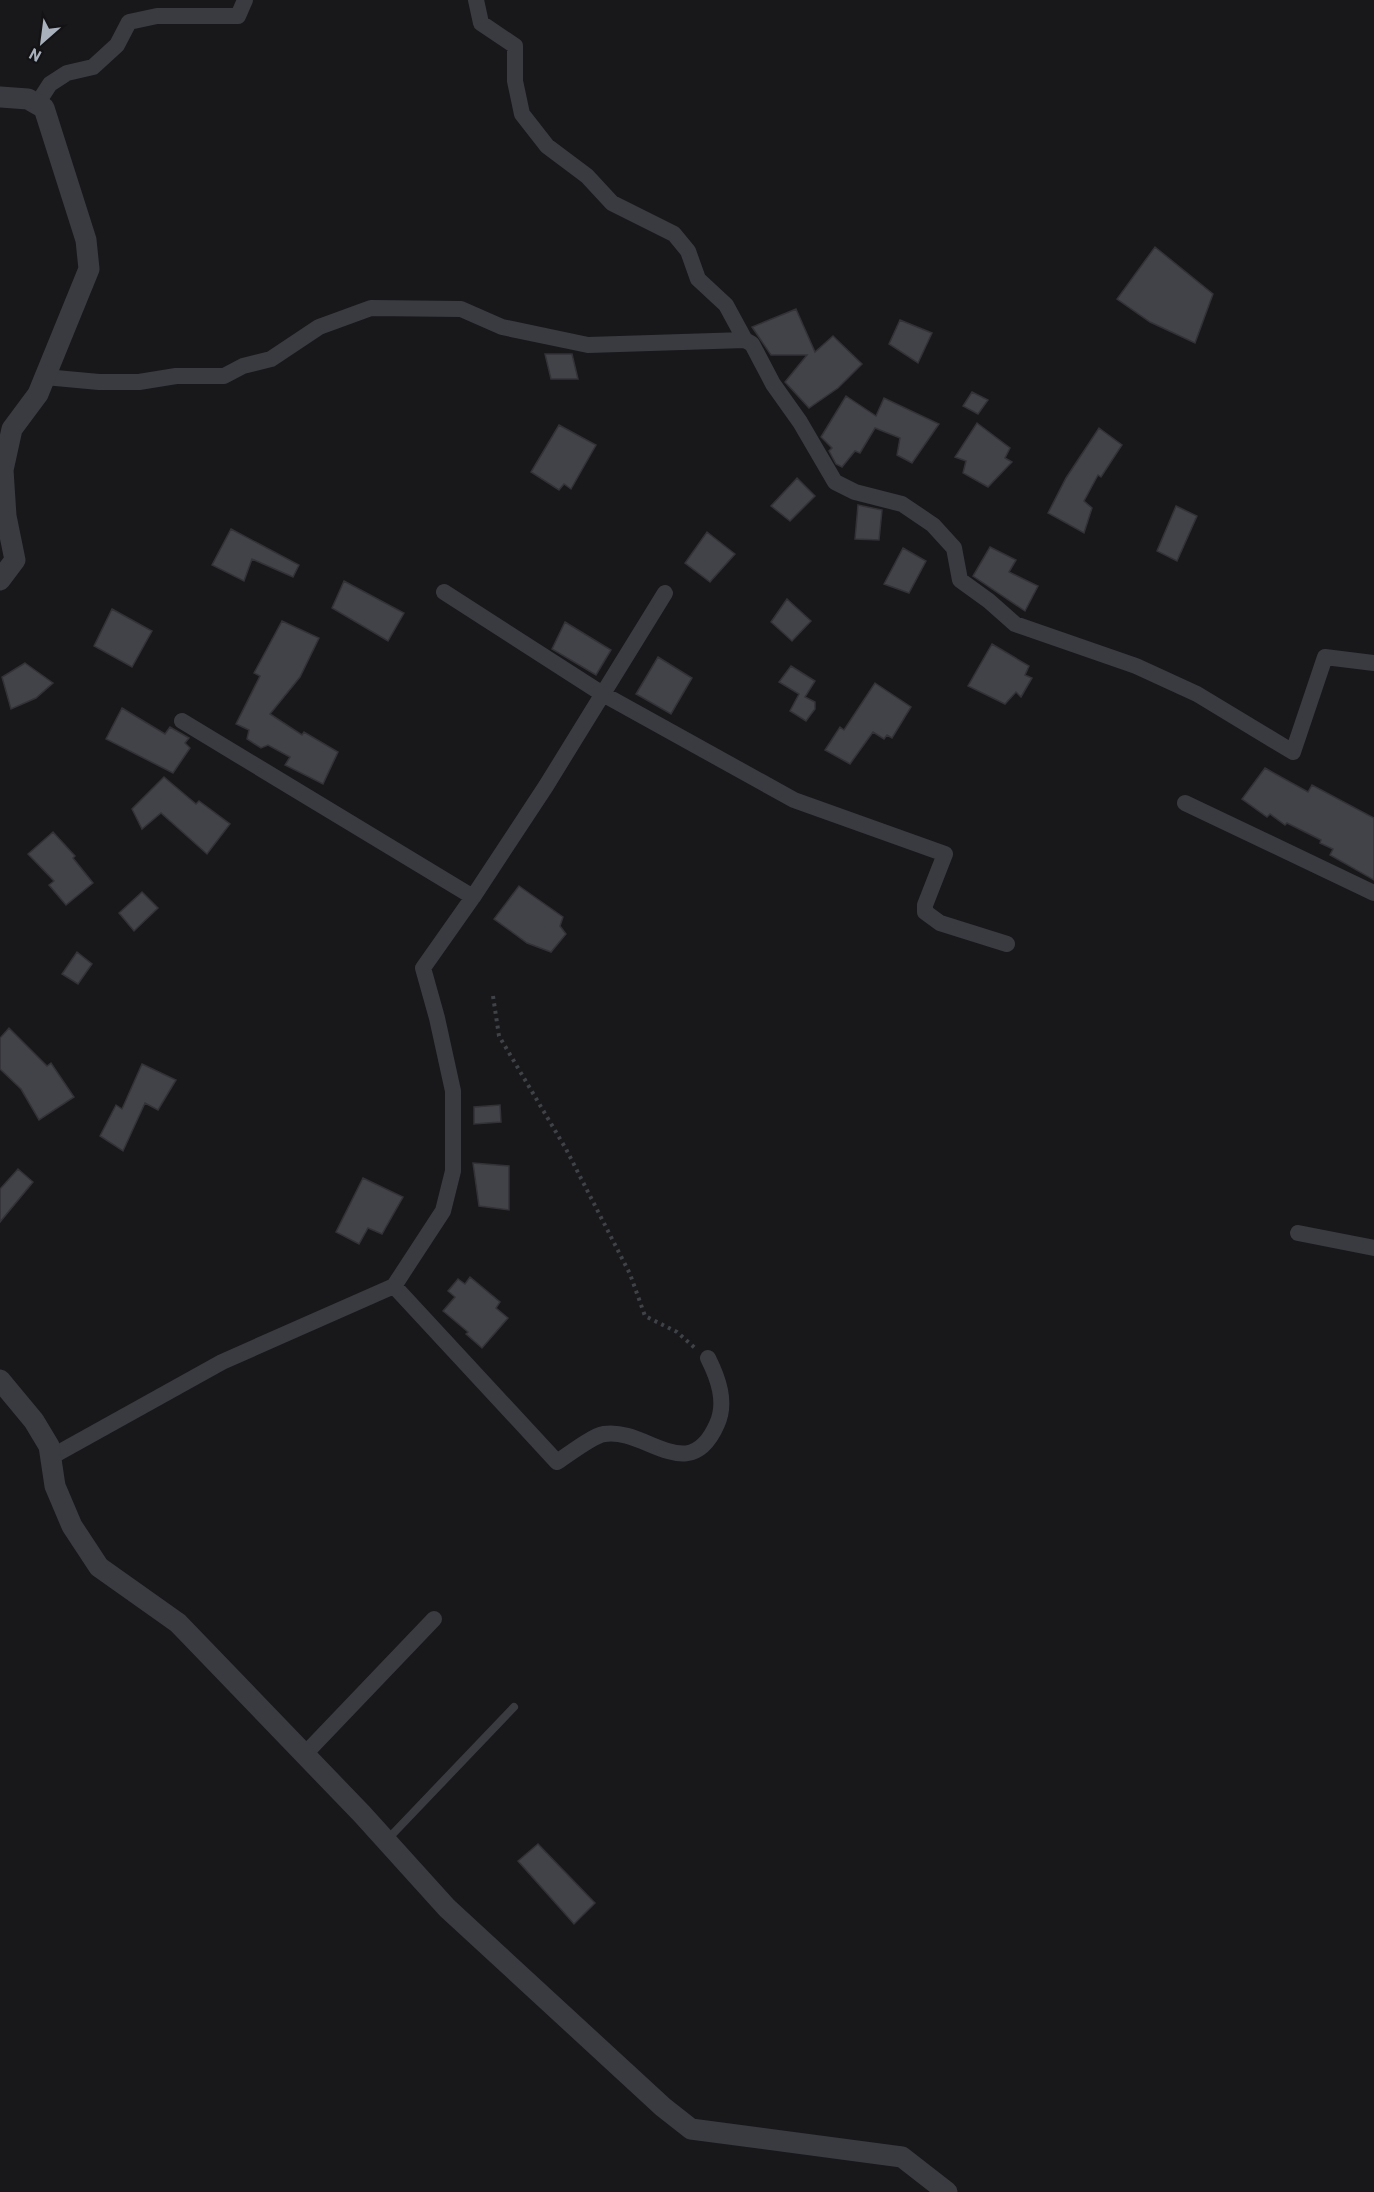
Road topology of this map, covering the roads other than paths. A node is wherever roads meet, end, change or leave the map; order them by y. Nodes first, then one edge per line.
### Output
1 (245, 0) edge
2 (476, 0) edge
3 (0, 97) edge
4 (37, 104) junction
5 (745, 340) junction
6 (45, 377) junction
7 (0, 580) edge
8 (444, 592) dead end
9 (665, 593) dead end
10 (1374, 663) edge
11 (601, 693) junction
12 (182, 721) dead end
13 (1185, 803) dead end
14 (1374, 893) edge
15 (473, 897) junction
16 (1007, 944) dead end
17 (1298, 1233) dead end
18 (1374, 1248) edge
19 (394, 1286) junction
20 (708, 1358) road end
21 (0, 1380) edge
22 (51, 1457) junction
23 (434, 1619) dead end
24 (514, 1707) dead end
25 (304, 1755) junction
26 (386, 1841) junction
27 (947, 2192) edge

1 - 4 street
2 - 5 street
3 - 4 street
4 - 6 street
5 - 6 street
5 - 10 street
6 - 7 street
8 - 11 street
9 - 11 street
11 - 15 street
11 - 16 street
12 - 15 street
13 - 14 street
15 - 19 street
17 - 18 street
19 - 20 street
19 - 22 street
21 - 22 street
22 - 25 street
23 - 25 street
24 - 26 lane
25 - 26 street
26 - 27 street

